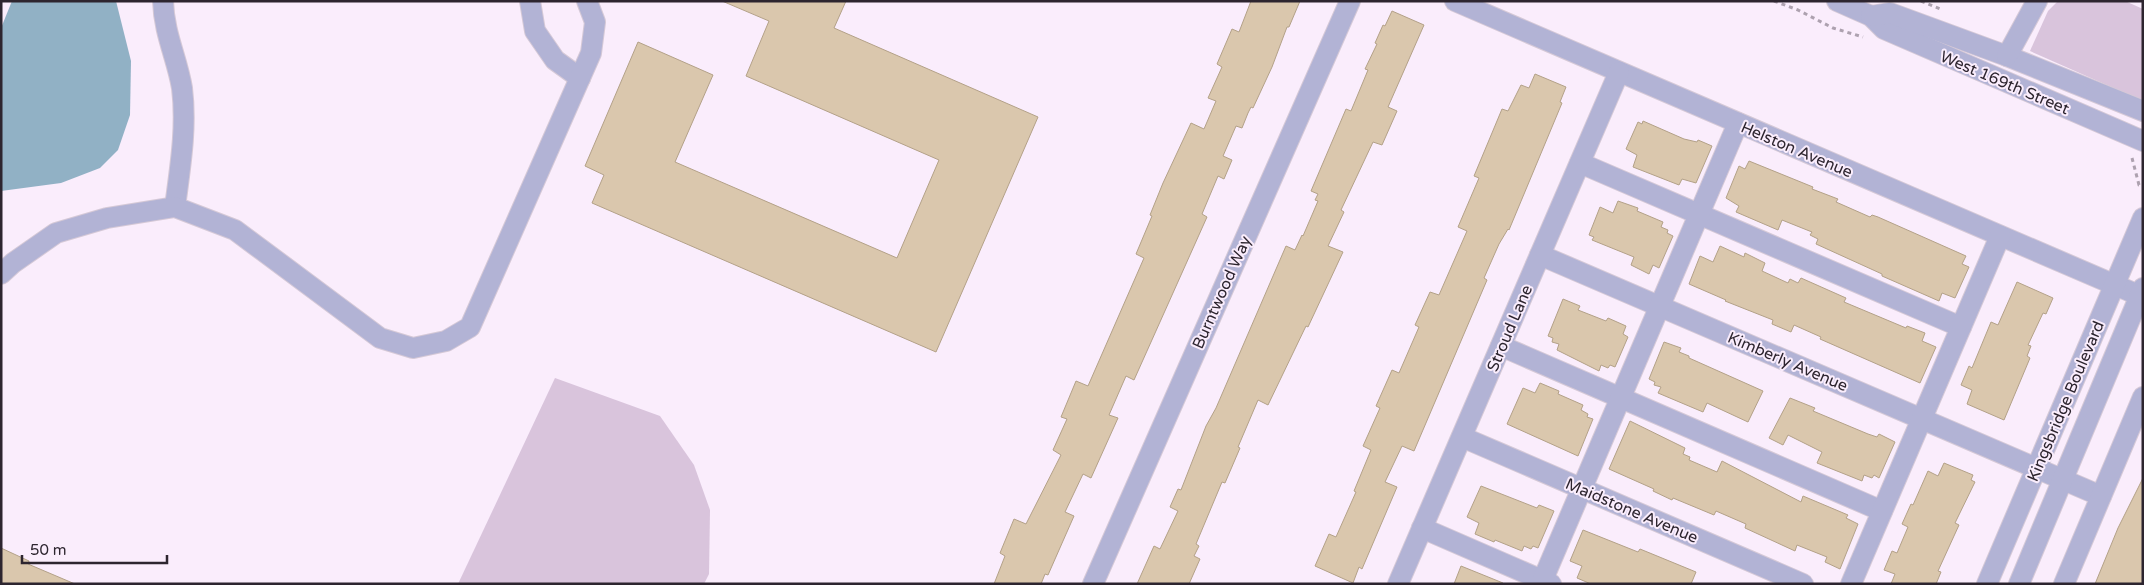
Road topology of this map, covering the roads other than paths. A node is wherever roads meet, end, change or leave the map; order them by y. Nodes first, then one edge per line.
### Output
1 (163, 1) edge
2 (530, 1) edge
3 (587, 1) edge
4 (1350, 1) edge
5 (1455, 1) edge
6 (1837, 1) edge
7 (2037, 1) edge
8 (1871, 16) junction
9 (2007, 56) junction
10 (1620, 72) junction
11 (580, 78) junction
12 (2143, 111) edge
13 (1738, 123) junction
14 (2143, 141) edge
15 (1580, 163) junction
16 (174, 207) junction
17 (1699, 214) junction
18 (2143, 218) edge
19 (2000, 236) junction
20 (1540, 255) junction
21 (1, 274) edge
22 (2114, 285) junction
23 (2142, 294) edge
24 (1660, 306) junction
25 (1961, 327) junction
26 (1501, 346) junction
27 (1621, 397) junction
28 (2143, 398) edge
29 (1922, 418) junction
30 (1462, 437) junction
31 (2036, 468) junction
32 (2063, 479) junction
33 (1582, 488) junction
34 (2101, 496) junction
35 (1882, 511) junction
36 (1422, 528) junction
37 (1545, 583) edge
38 (1092, 584) edge
39 (1398, 584) edge
40 (1803, 584) edge
41 (1851, 584) edge
42 (1987, 584) edge
43 (2019, 584) edge
44 (2064, 584) edge

1 - 16 street
2 - 11 street
3 - 11 street
4 - 38 street, Burntwood Way
5 - 10 street, Helston Avenue
6 - 8 street, West 169th Street
7 - 9 street
8 - 9 street, West 169th Street
8 - 14 street, West 169th Street
9 - 12 street, West 169th Street
10 - 13 street, Helston Avenue
10 - 15 street, Stroud Lane
11 - 16 street
13 - 17 street
13 - 19 street, Helston Avenue
15 - 17 street
15 - 20 street, Stroud Lane
16 - 21 street
17 - 24 street
17 - 25 street
18 - 22 street, Kingsbridge Boulevard
19 - 22 street, Helston Avenue
19 - 25 street
20 - 24 street, Kimberly Avenue
20 - 26 street, Stroud Lane
22 - 23 street, Helston Avenue
22 - 31 street, Kingsbridge Boulevard
23 - 32 street, Kingsbridge Boulevard
24 - 27 street
24 - 29 street, Kimberly Avenue
25 - 29 street
26 - 27 street
26 - 30 street, Stroud Lane
27 - 33 street
27 - 35 street
28 - 34 street
29 - 31 street, Kimberly Avenue
29 - 35 street
30 - 33 street, Maidstone Avenue
30 - 36 street, Stroud Lane
31 - 32 street, Kimberly Avenue
31 - 42 street, Kingsbridge Boulevard
32 - 34 street, Kimberly Avenue
32 - 43 street, Kingsbridge Boulevard
33 - 37 street
33 - 40 street, Maidstone Avenue
34 - 44 street
35 - 41 street
36 - 37 street
36 - 39 street, Stroud Lane

